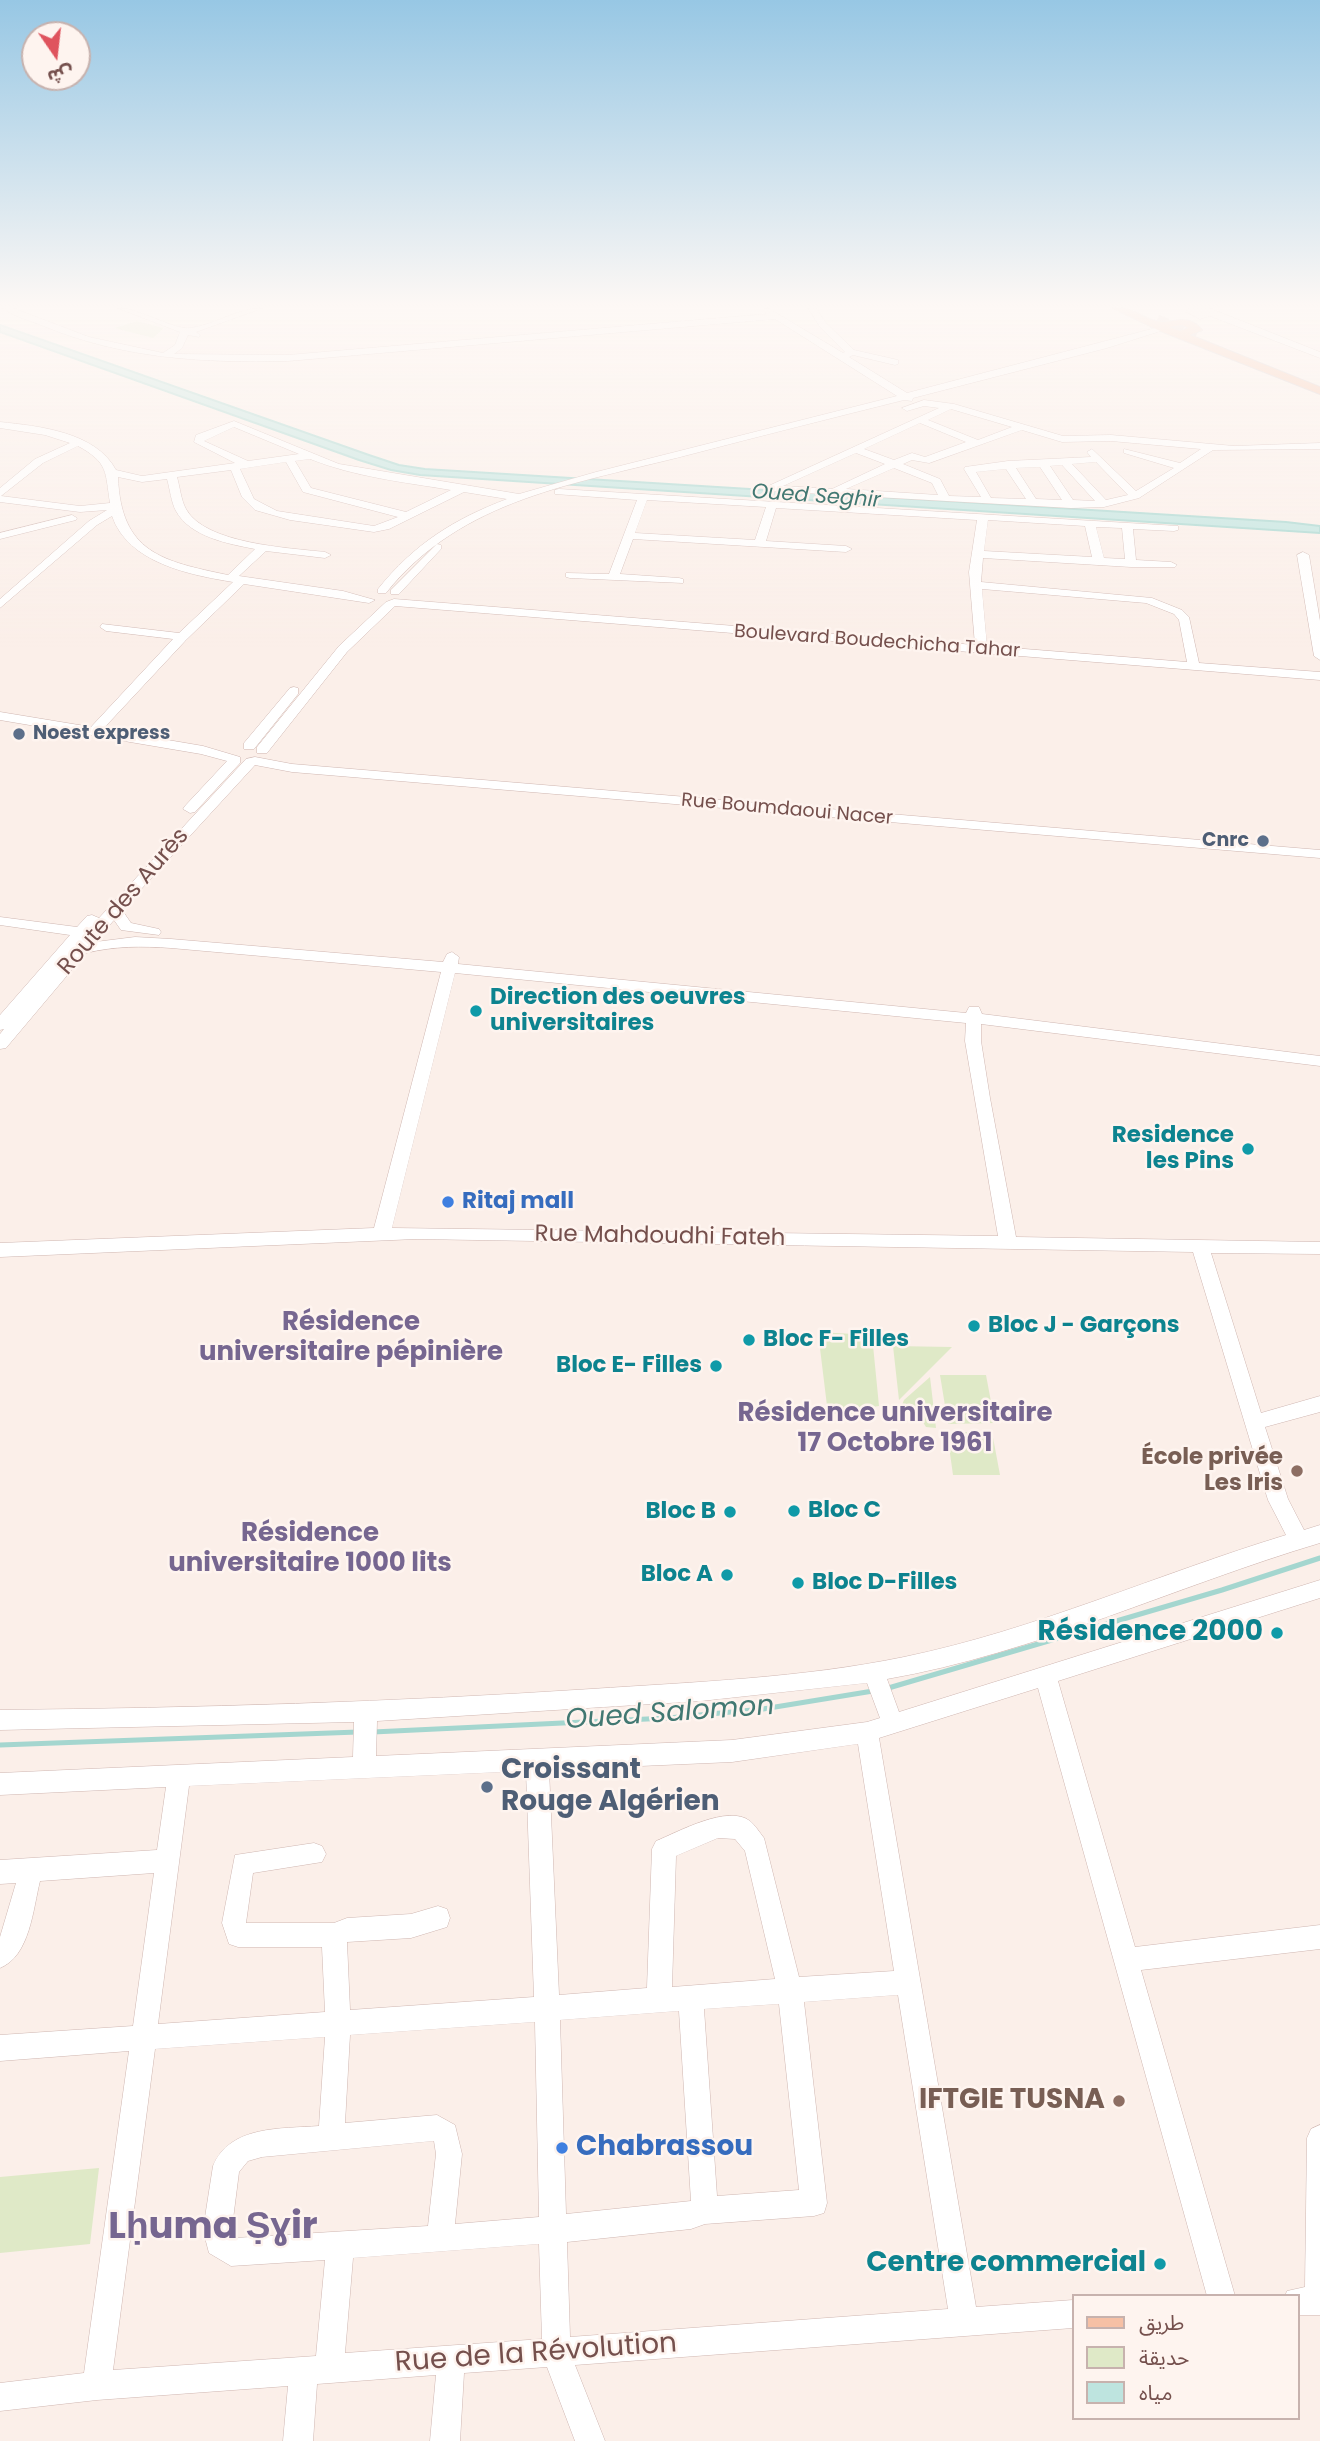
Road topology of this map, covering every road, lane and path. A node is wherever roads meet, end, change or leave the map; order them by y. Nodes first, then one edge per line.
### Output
1 (815, 422) edge
2 (821, 422) edge
3 (916, 422) edge
4 (925, 422) edge
5 (1005, 422) edge
6 (0, 425) edge
7 (1022, 427) junction
8 (1080, 439) junction
9 (974, 442) junction
10 (77, 443) junction
11 (1320, 446) edge
12 (1211, 447) junction
13 (856, 449) junction
14 (1128, 451) dead end
15 (311, 456) junction
16 (1098, 458) junction
17 (289, 459) junction
18 (1064, 461) junction
19 (1042, 462) junction
20 (894, 463) junction
21 (1008, 464) junction
22 (247, 465) junction
23 (234, 466) junction
24 (1182, 467) junction
25 (113, 473) junction
26 (172, 475) junction
27 (606, 476) junction
28 (461, 489) junction
29 (561, 489) junction
30 (831, 492) junction
31 (0, 493) edge
32 (1135, 496) junction
33 (643, 497) junction
34 (0, 499) edge
35 (946, 499) junction
36 (522, 500) junction
37 (988, 501) junction
38 (1033, 502) junction
39 (772, 504) junction
40 (1104, 504) junction
41 (1071, 505) junction
42 (113, 509) junction
43 (408, 516) junction
44 (983, 516) junction
45 (72, 518) dead end
46 (1090, 523) junction
47 (1127, 525) junction
48 (1174, 528) dead end
49 (0, 536) edge
50 (630, 536) junction
51 (759, 544) junction
52 (264, 547) junction
53 (846, 549) dead end
54 (979, 554) junction
55 (326, 555) dead end
56 (1303, 555) dead end
57 (1098, 562) junction
58 (1131, 564) junction
59 (1171, 565) dead end
60 (570, 576) dead end
61 (237, 578) junction
62 (613, 578) junction
63 (679, 581) dead end
64 (976, 585) junction
65 (385, 597) junction
66 (0, 605) edge
67 (106, 627) dead end
68 (182, 637) junction
69 (981, 650) junction
70 (1320, 656) edge
71 (1194, 666) junction
72 (1320, 676) edge
73 (0, 716) edge
74 (94, 732) junction
75 (248, 755) junction
76 (1320, 847) edge
77 (1320, 854) edge
78 (114, 910) junction
79 (0, 921) edge
80 (87, 933) junction
81 (146, 937) junction
82 (71, 956) junction
83 (450, 962) junction
84 (973, 1013) junction
85 (0, 1025) edge
86 (0, 1044) edge
87 (1320, 1049) edge
88 (1320, 1060) edge
89 (381, 1235) junction
90 (1009, 1241) junction
91 (1199, 1244) junction
92 (1320, 1248) edge
93 (0, 1250) edge
94 (1320, 1404) edge
95 (1254, 1423) junction
96 (1320, 1534) edge
97 (1299, 1540) junction
98 (1320, 1589) edge
99 (874, 1674) junction
100 (1046, 1676) junction
101 (366, 1716) junction
102 (891, 1718) junction
103 (0, 1720) edge
104 (867, 1731) junction
105 (537, 1761) junction
106 (365, 1763) junction
107 (179, 1777) junction
108 (0, 1784) edge
109 (314, 1854) dead end
110 (166, 1861) junction
111 (31, 1870) junction
112 (0, 1872) edge
113 (438, 1918) dead end
114 (334, 1935) junction
115 (1320, 1937) edge
116 (0, 1956) edge
117 (1126, 1959) junction
118 (908, 1982) junction
119 (790, 1991) junction
120 (691, 1998) junction
121 (659, 2001) junction
122 (547, 2009) junction
123 (338, 2024) junction
124 (145, 2038) junction
125 (0, 2048) edge
126 (331, 2136) junction
127 (1320, 2138) edge
128 (705, 2210) junction
129 (553, 2231) junction
130 (440, 2239) junction
131 (340, 2246) junction
132 (1220, 2294) edge
133 (1312, 2301) edge
134 (1072, 2314) edge
135 (964, 2322) junction
136 (556, 2353) junction
137 (451, 2360) junction
138 (317, 2370) junction
139 (97, 2386) junction
140 (0, 2397) edge
141 (298, 2441) edge
142 (445, 2441) edge
143 (590, 2441) edge

1 - 27 street, Route des Aurès
2 - 27 street, Route des Aurès
3 - 13 street
4 - 9 street
5 - 7 street
6 - 10 street
7 - 8 street
7 - 9 street
8 - 12 street
8 - 16 street
9 - 20 street
10 - 25 street
10 - 31 street
11 - 12 street
12 - 24 street
13 - 20 street
13 - 30 street
14 - 24 street
15 - 17 street
15 - 22 street
15 - 28 street
16 - 18 street
16 - 32 street
17 - 22 street
17 - 43 street
18 - 19 street
18 - 40 street
19 - 21 street
19 - 41 street
20 - 30 street
20 - 35 street
21 - 37 street
21 - 38 street
22 - 23 street
23 - 26 street
23 - 43 street
24 - 32 street
25 - 26 street
25 - 42 street
26 - 52 street
27 - 29 street, Route des Aurès
28 - 36 street
28 - 43 street
29 - 33 street
29 - 36 street, Route des Aurès
30 - 35 street
32 - 40 street
33 - 39 street
33 - 50 street
34 - 42 street
35 - 37 street
36 - 65 street, Route des Aurès
37 - 38 street
38 - 41 street
39 - 44 street
39 - 51 street
40 - 41 street
42 - 61 street, Boulevard Boudechicha Tahar
42 - 66 street
44 - 46 street
44 - 54 street
45 - 49 street
46 - 47 street
46 - 57 street
47 - 48 street
47 - 58 street
50 - 51 street
50 - 62 street
51 - 53 street
52 - 55 street
52 - 61 street
54 - 57 street
54 - 64 street
56 - 70 street
57 - 58 street
58 - 59 street
60 - 62 street
61 - 65 street, Boulevard Boudechicha Tahar
61 - 68 street
62 - 63 street
64 - 69 street
64 - 71 street
65 - 69 street, Boulevard Boudechicha Tahar
65 - 75 street, Route des Aurès
67 - 68 street
68 - 74 street
69 - 71 street, Boulevard Boudechicha Tahar
71 - 72 street, Boulevard Boudechicha Tahar
73 - 74 street
74 - 75 street
75 - 76 street, Rue Boumdaoui Nacer
75 - 77 street, Rue Boumdaoui Nacer
75 - 78 street, Route des Aurès
75 - 80 street, Route des Aurès
78 - 80 street, Route des Aurès
78 - 81 street
79 - 80 street
80 - 82 street, Route des Aurès
80 - 82 street, Route des Aurès
81 - 82 street
81 - 83 street
82 - 85 street, Route des Aurès
82 - 86 street, Route des Aurès
83 - 84 street
83 - 89 street
84 - 87 street
84 - 88 street
84 - 90 street
89 - 90 street, Rue Mahdoudhi Fateh
89 - 93 street, Rue Mahdoudhi Fateh
90 - 91 street, Rue Mahdoudhi Fateh
91 - 92 street, Rue Mahdoudhi Fateh
91 - 95 street
94 - 95 street
95 - 97 street
96 - 97 street
97 - 99 street
98 - 100 street
99 - 101 street
99 - 102 street
100 - 102 street
100 - 117 street
101 - 103 street
101 - 106 street
102 - 104 street
104 - 105 street
104 - 118 street
105 - 106 street
105 - 122 street
106 - 107 street
107 - 108 street
107 - 110 street
109 - 114 street
110 - 111 street
110 - 124 street
111 - 112 street
111 - 116 street
113 - 114 street
114 - 123 street
115 - 117 street
117 - 132 street
118 - 119 street
118 - 135 street
119 - 120 street
119 - 121 street
119 - 128 street
120 - 121 street
120 - 128 street
121 - 122 street
122 - 123 street
122 - 129 street
123 - 124 street
123 - 126 street
124 - 125 street
124 - 139 street
126 - 130 street
126 - 131 street
127 - 133 street
128 - 129 street
129 - 130 street
129 - 136 street
130 - 131 street
131 - 138 street
134 - 135 street, Rue de la Révolution
135 - 136 street, Rue de la Révolution
136 - 137 street, Rue de la Révolution
136 - 143 street
137 - 138 street, Rue de la Révolution
137 - 142 street
138 - 139 street, Rue de la Révolution
138 - 141 street
139 - 140 street, Rue de la Révolution

